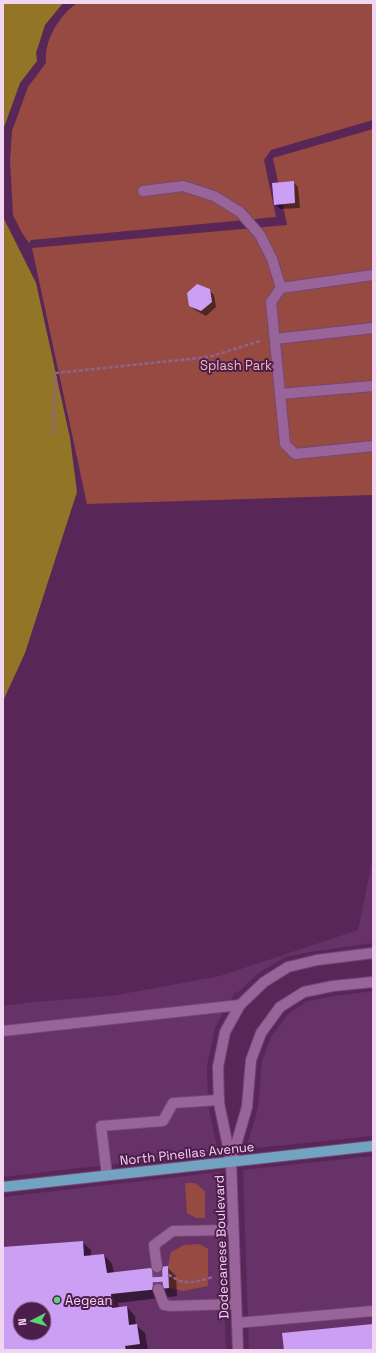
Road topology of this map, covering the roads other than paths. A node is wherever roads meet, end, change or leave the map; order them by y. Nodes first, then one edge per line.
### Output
1 (143, 191) dead end
2 (373, 275) edge
3 (281, 288) junction
4 (373, 328) edge
5 (270, 339) junction
6 (373, 386) edge
7 (280, 394) junction
8 (373, 446) edge
9 (373, 953) edge
10 (373, 982) edge
11 (240, 1005) junction
12 (3, 1031) edge
13 (219, 1100) junction
14 (373, 1146) edge
15 (231, 1161) junction
16 (107, 1175) junction
17 (3, 1187) edge
18 (233, 1230) junction
19 (156, 1267) tunnel mouth
20 (158, 1289) tunnel mouth
21 (236, 1304) junction
22 (373, 1311) edge
23 (237, 1323) junction
24 (238, 1350) edge

1 - 3 street
2 - 3 street
3 - 5 street
4 - 5 street
5 - 7 street
6 - 7 street
7 - 8 street
9 - 11 street, Dodecanese Boulevard
10 - 15 street
11 - 12 street
11 - 13 street, Dodecanese Boulevard
13 - 15 street, Dodecanese Boulevard
13 - 16 street
14 - 15 main road, North Pinellas Avenue
15 - 16 main road, North Pinellas Avenue
15 - 18 street, Dodecanese Boulevard
16 - 17 main road, North Pinellas Avenue
18 - 19 street
18 - 21 street, Dodecanese Boulevard
20 - 21 street
21 - 23 street, Dodecanese Boulevard
22 - 23 street
23 - 24 street, Dodecanese Boulevard

